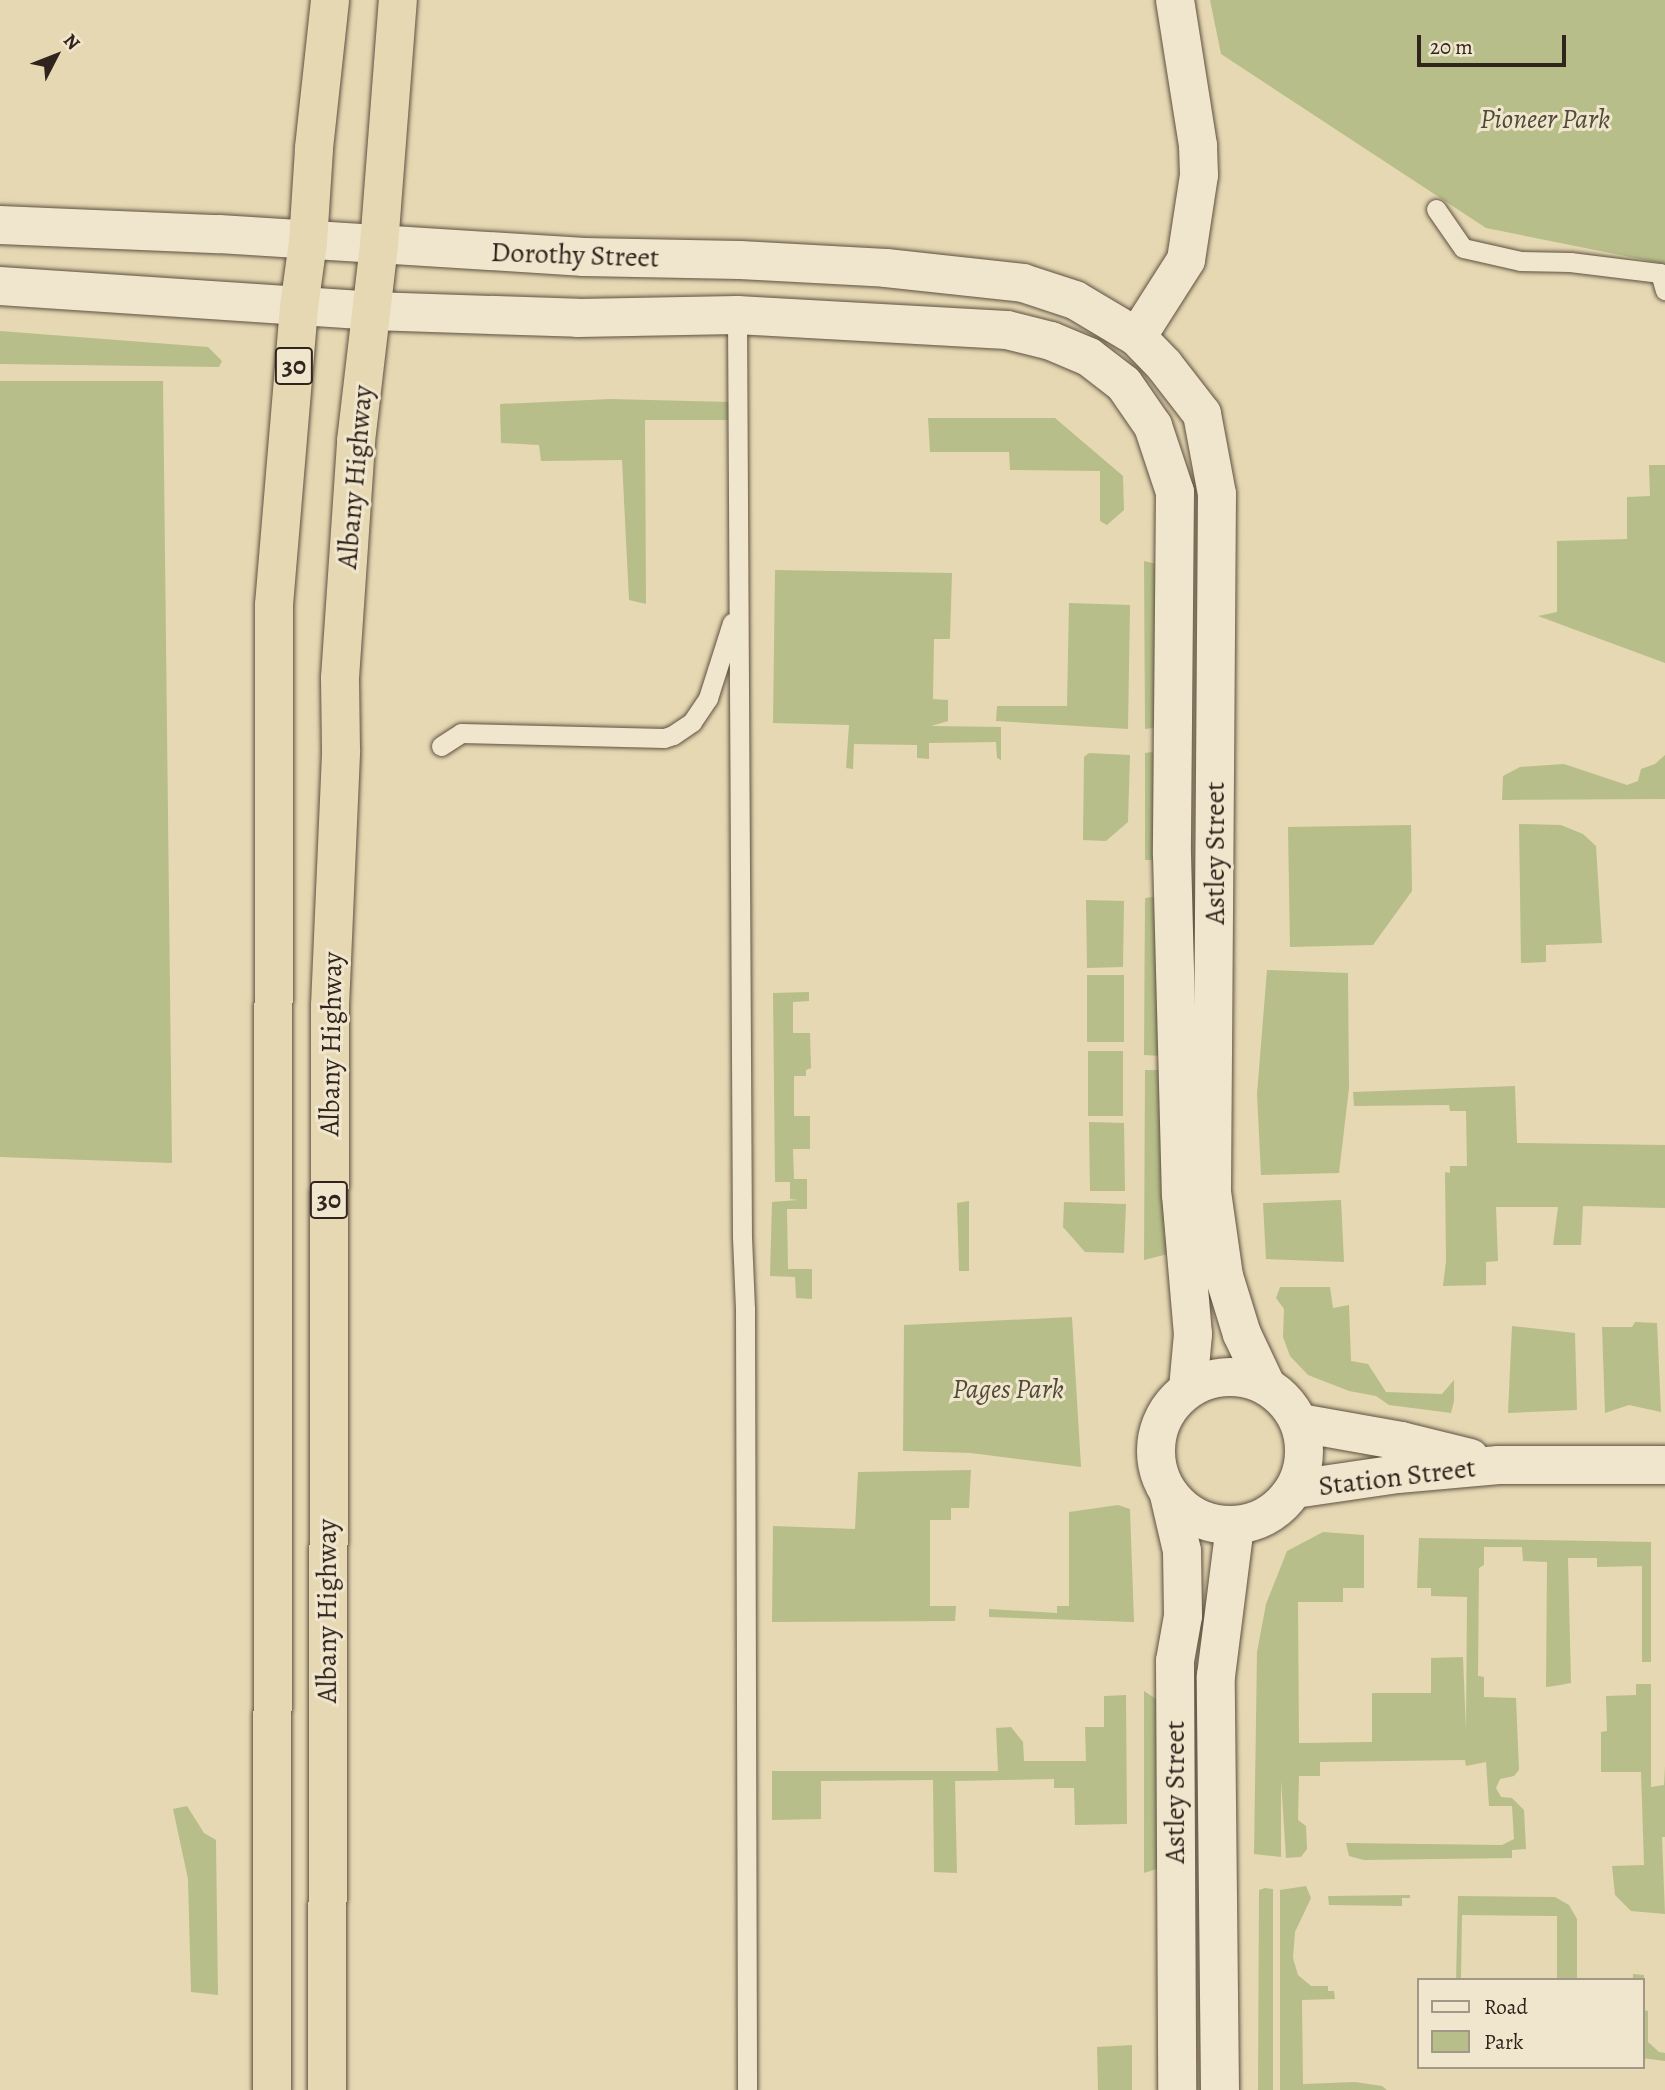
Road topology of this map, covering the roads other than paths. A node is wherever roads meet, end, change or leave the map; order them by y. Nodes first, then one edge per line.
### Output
1 (330, 0) edge
2 (398, 0) edge
3 (1175, 0) edge
4 (1436, 209) dead end
5 (0, 225) edge
6 (308, 242) junction
7 (379, 245) junction
8 (0, 286) edge
9 (1665, 290) edge
10 (299, 307) junction
11 (372, 311) junction
12 (737, 316) junction
13 (1137, 337) junction
14 (738, 598) junction
15 (441, 746) dead end
16 (1266, 1385) junction
17 (1188, 1389) junction
18 (1300, 1423) junction
19 (1499, 1465) junction
20 (1665, 1465) edge
21 (1295, 1489) junction
22 (1169, 1495) junction
23 (1235, 1526) junction
24 (272, 2090) edge
25 (327, 2090) edge
26 (747, 2090) edge
27 (1177, 2090) edge
28 (1220, 2090) edge

1 - 6 highway, Albany Highway / 30
2 - 7 highway, Albany Highway / 30
3 - 13 street
4 - 9 lane
5 - 6 street, Dorothy Street
6 - 7 street, Dorothy Street
6 - 10 highway, Albany Highway / 30
7 - 11 highway, Albany Highway / 30
7 - 13 street, Dorothy Street
8 - 10 street
10 - 11 street
10 - 24 highway, Albany Highway / 30
11 - 12 street
11 - 25 highway, Albany Highway / 30
12 - 14 lane
12 - 17 street, Astley Street
13 - 16 street, Astley Street
14 - 15 lane
14 - 26 lane
16 - 17 street
16 - 18 street
17 - 22 street
18 - 19 street, Station Street
18 - 21 street
19 - 20 street, Station Street
19 - 21 street, Station Street
21 - 23 street
22 - 23 street
22 - 27 street, Astley Street
23 - 28 street, Astley Street

